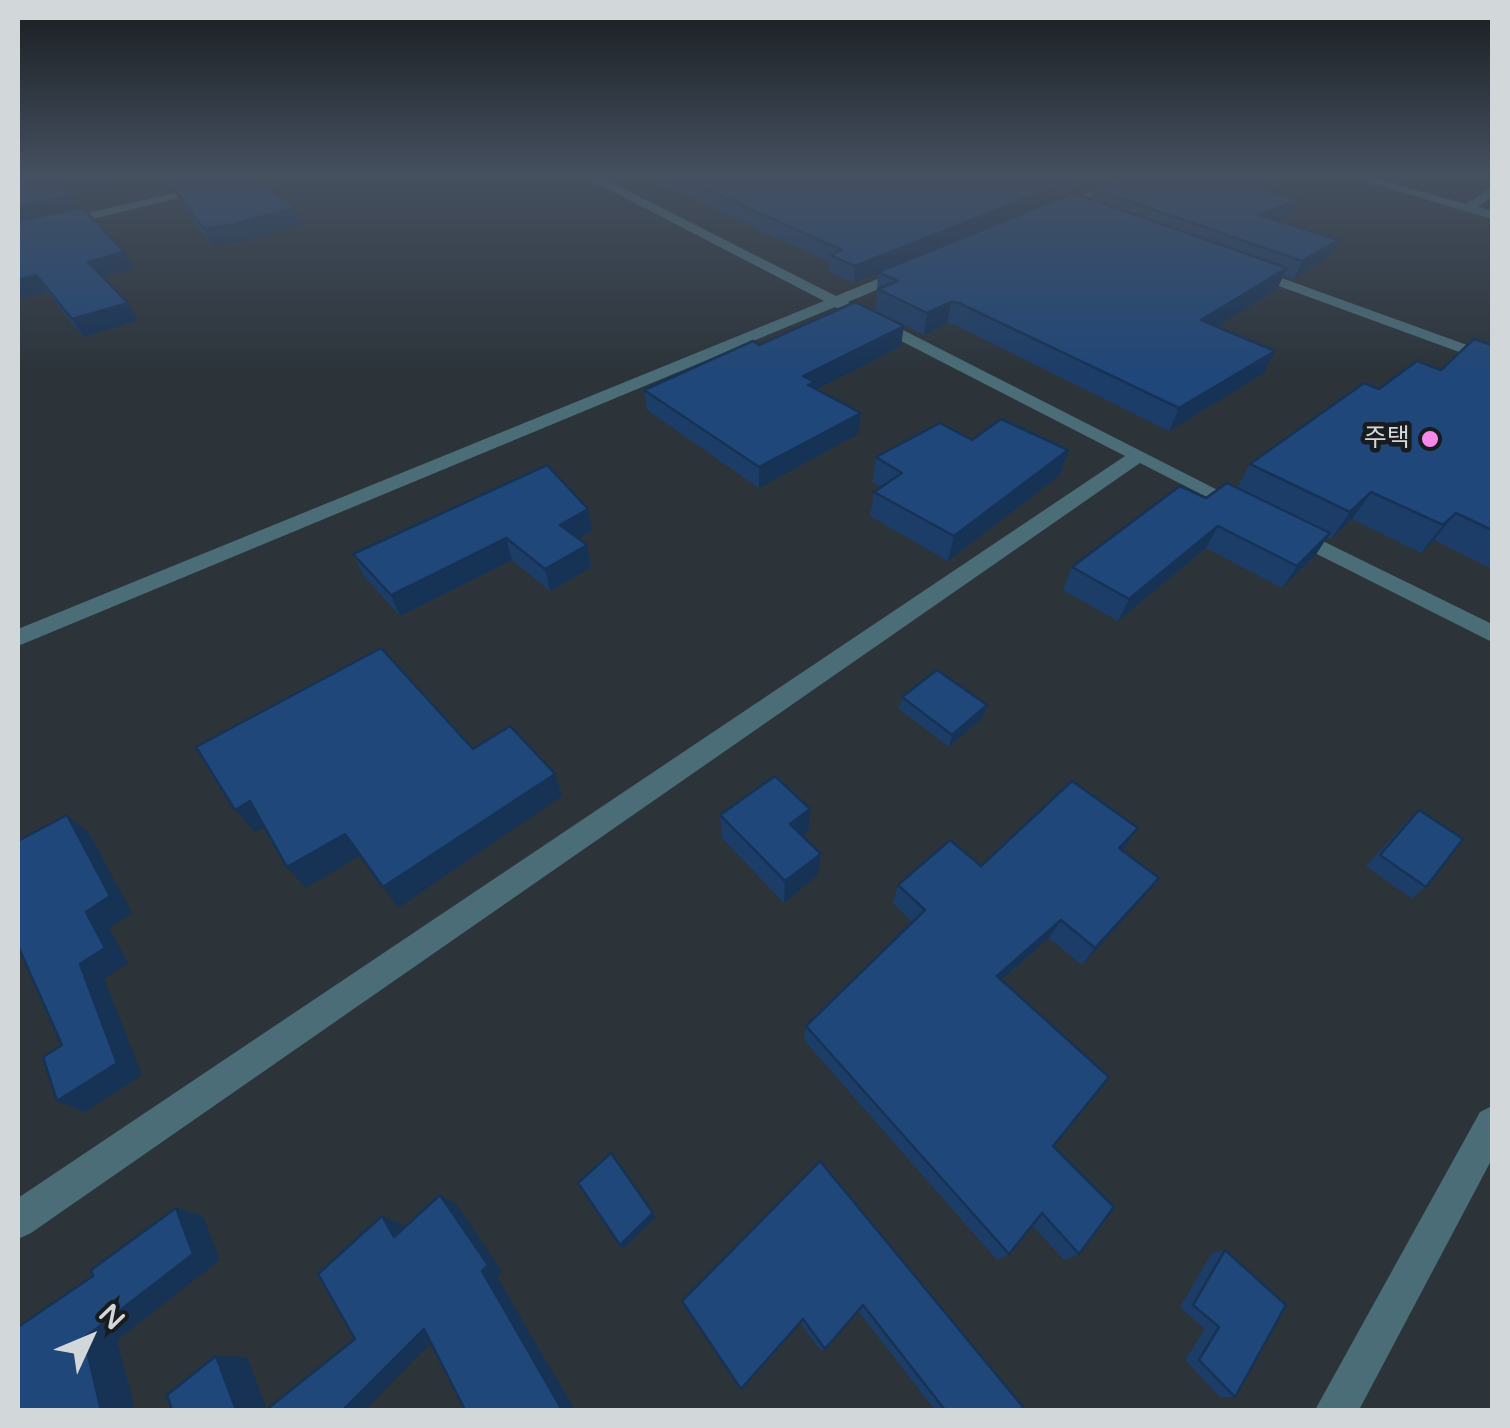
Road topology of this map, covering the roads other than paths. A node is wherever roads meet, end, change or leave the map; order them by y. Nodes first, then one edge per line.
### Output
1 (719, 241) edge
2 (927, 264) edge
3 (1235, 265) edge
4 (838, 300) junction
5 (1492, 359) edge
6 (1138, 456) junction
7 (1262, 518) edge
8 (1280, 527) edge
9 (1492, 634) edge
10 (18, 638) edge
11 (1492, 1124) edge
12 (18, 1220) edge
13 (1336, 1410) edge

1 - 4 street
2 - 4 street
3 - 5 street
4 - 6 street
4 - 10 street
6 - 7 street
6 - 12 street
8 - 9 street
11 - 13 street

